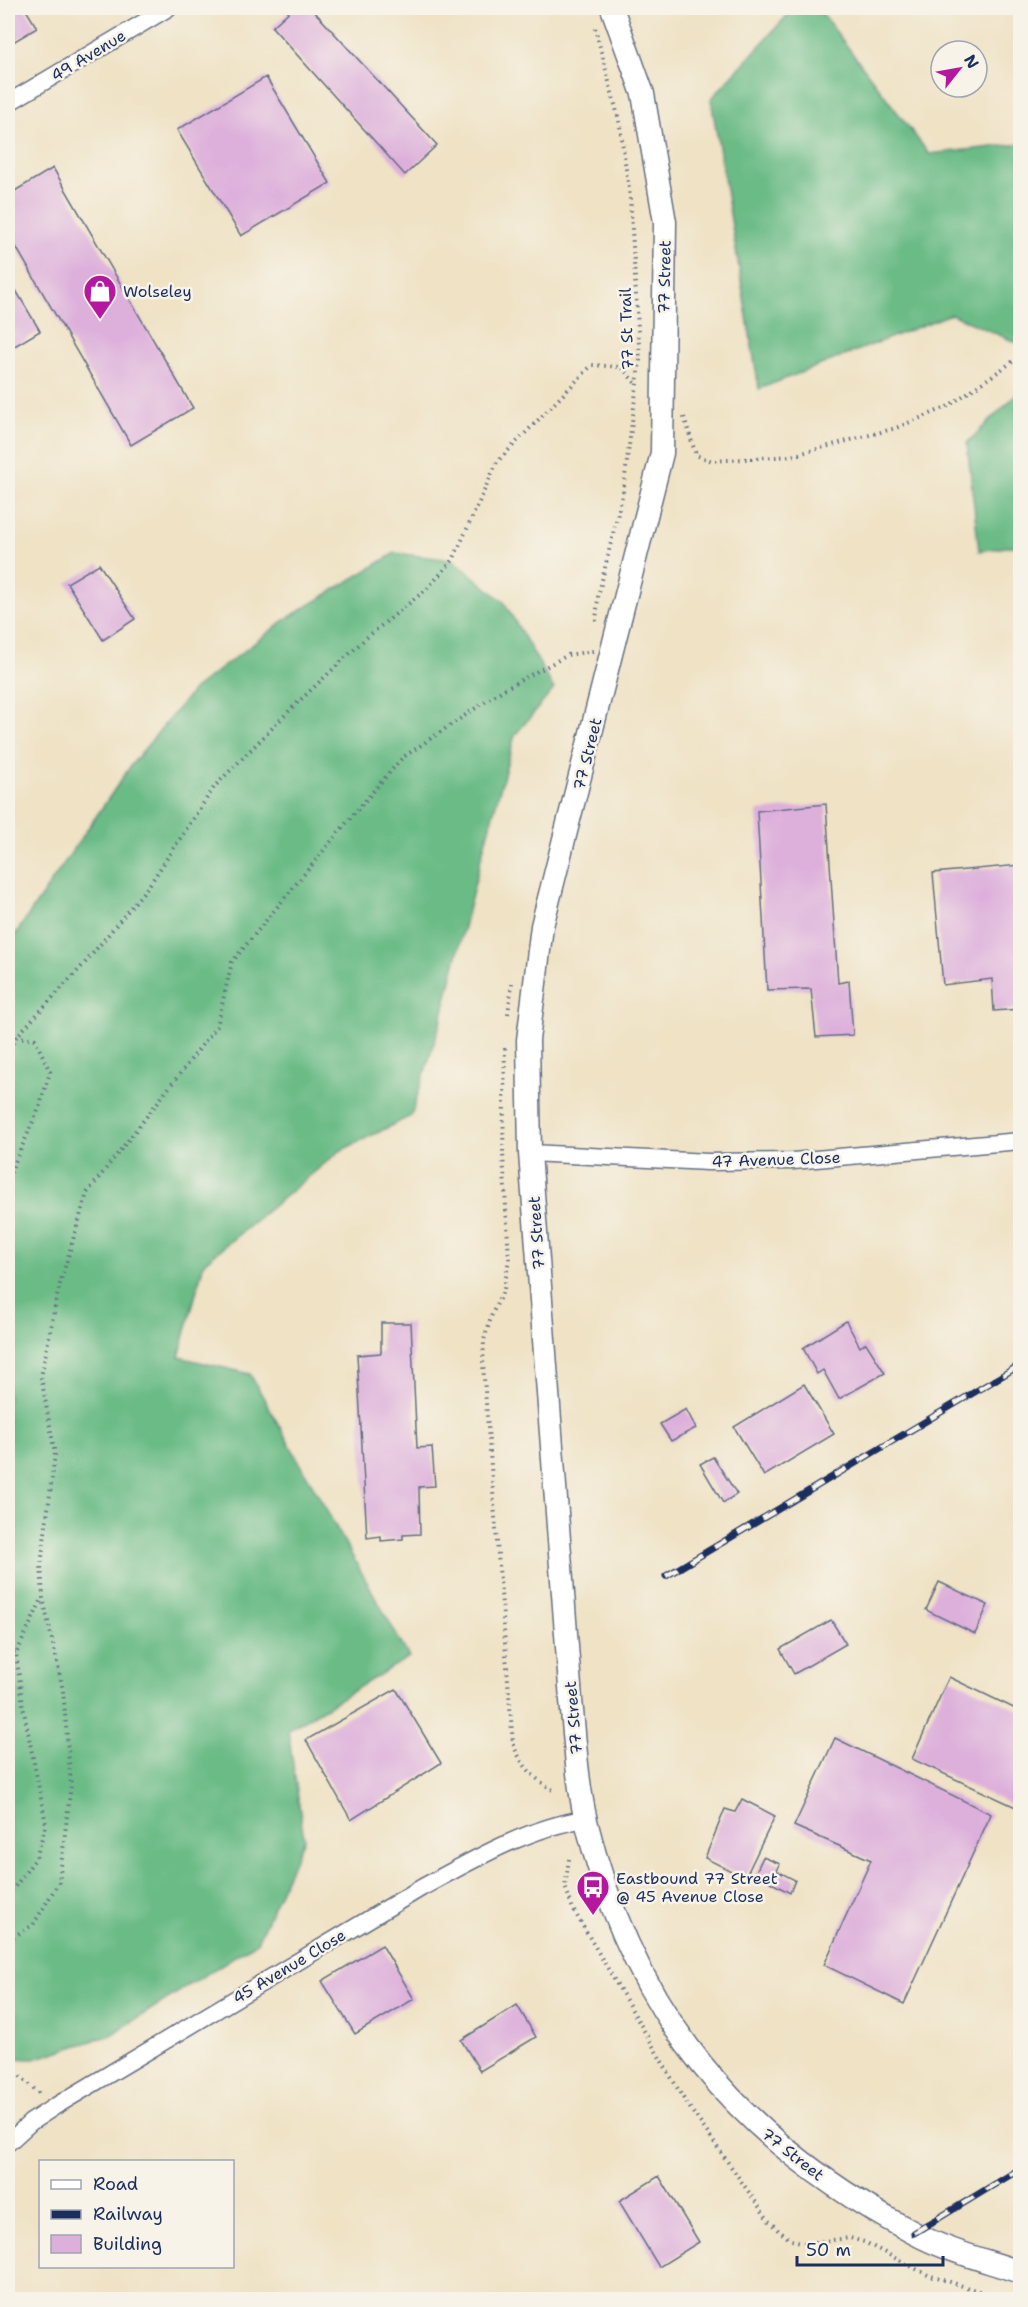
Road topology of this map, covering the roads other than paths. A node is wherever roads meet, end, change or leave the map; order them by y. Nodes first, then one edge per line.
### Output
1 (168, 8) edge
2 (612, 8) edge
3 (8, 103) edge
4 (1020, 1141) edge
5 (530, 1153) junction
6 (585, 1819) junction
7 (8, 2143) edge
8 (1020, 2272) edge

1 - 3 street, 49 Avenue
2 - 5 main road, 77 Street
4 - 5 street, 47 Avenue Close
5 - 6 main road, 77 Street
6 - 7 street, 45 Avenue Close
6 - 8 main road, 77 Street

